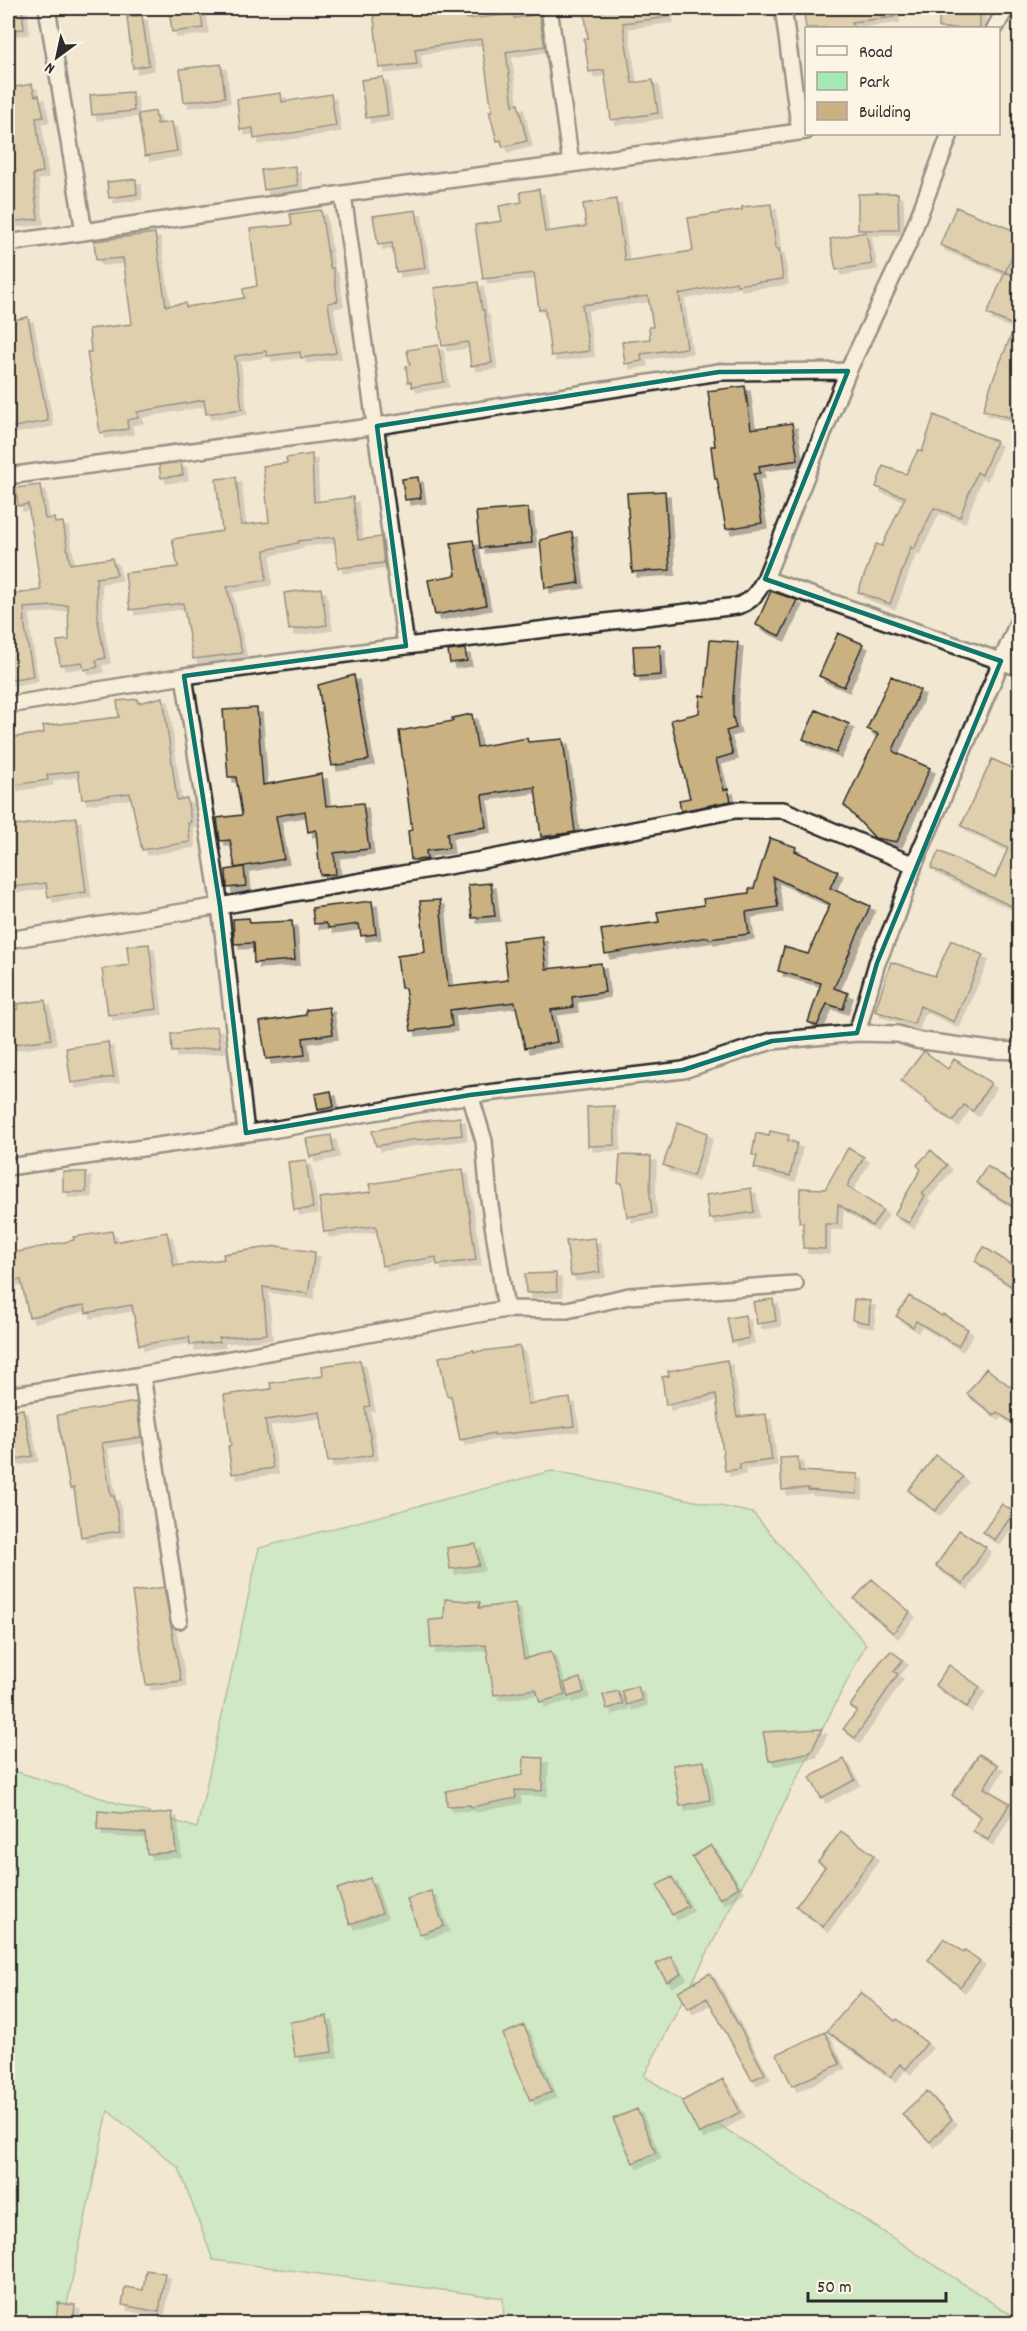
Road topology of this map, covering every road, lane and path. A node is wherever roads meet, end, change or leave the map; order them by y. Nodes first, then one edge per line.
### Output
1 (48, 8) edge
2 (549, 8) edge
3 (783, 8) edge
4 (1006, 8) edge
5 (996, 27) edge
6 (803, 131) edge
7 (950, 135) edge
8 (571, 164) junction
9 (343, 195) junction
10 (84, 232) junction
11 (8, 243) edge
12 (848, 371) junction
13 (377, 426) junction
14 (8, 476) edge
15 (765, 579) junction
16 (1020, 618) edge
17 (406, 646) junction
18 (1001, 661) junction
19 (1020, 668) edge
20 (184, 676) junction
21 (8, 705) edge
22 (914, 865) junction
23 (220, 906) junction
24 (8, 940) edge
25 (857, 1033) junction
26 (1020, 1051) edge
27 (470, 1095) junction
28 (246, 1133) junction
29 (8, 1167) edge
30 (795, 1284) dead end
31 (506, 1309) junction
32 (142, 1376) junction
33 (8, 1396) edge
34 (179, 1620) dead end

1 - 10 street
2 - 8 street
3 - 6 street
4 - 5 street
6 - 8 street
7 - 12 street
8 - 9 street
9 - 10 street
9 - 13 street
10 - 11 street
12 - 13 street
12 - 15 street
13 - 14 street
13 - 17 street
15 - 17 street
15 - 18 street
16 - 18 street
17 - 20 street
18 - 19 street
18 - 22 street
20 - 21 street
20 - 23 street
22 - 23 street
22 - 25 street
23 - 24 street
23 - 28 street
25 - 26 street
25 - 27 street
27 - 28 street
27 - 31 street
28 - 29 street
30 - 31 street
31 - 32 street
32 - 33 street
32 - 34 street

